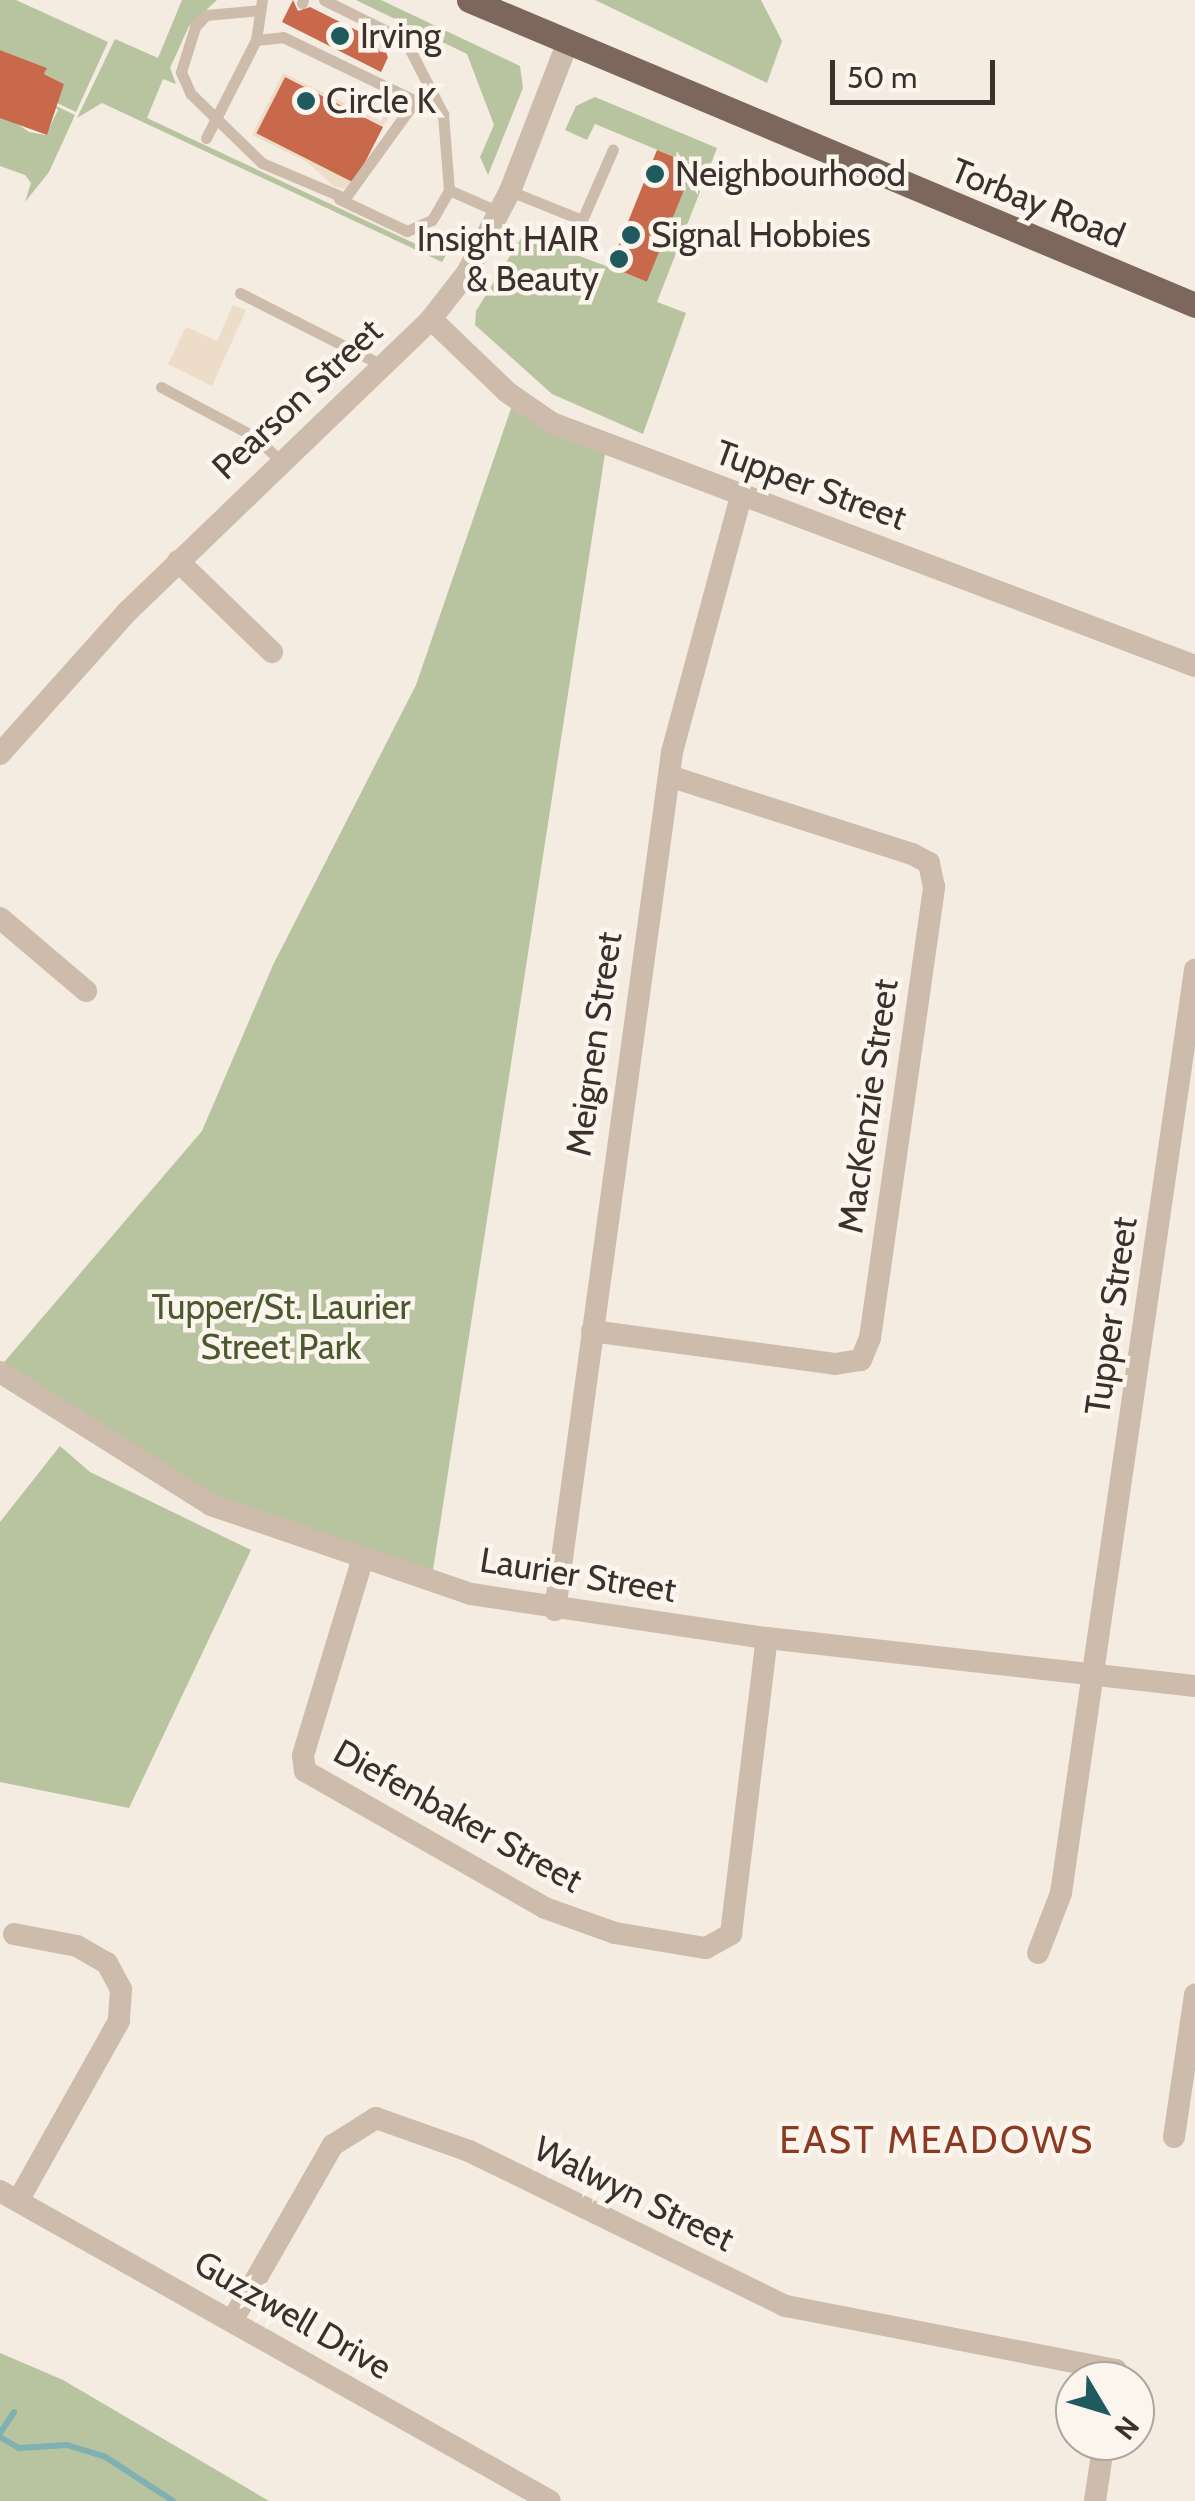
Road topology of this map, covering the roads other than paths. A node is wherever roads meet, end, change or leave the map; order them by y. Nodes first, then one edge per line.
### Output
1 (468, 0) edge
2 (261, 5) edge
3 (326, 5) edge
4 (374, 22) junction
5 (392, 31) junction
6 (367, 36) dead end
7 (256, 40) junction
8 (385, 44) dead end
9 (568, 44) junction
10 (416, 100) junction
11 (443, 114) junction
12 (216, 119) junction
13 (206, 138) dead end
14 (613, 148) dead end
15 (449, 190) junction
16 (510, 191) junction
17 (338, 199) junction
18 (499, 212) junction
19 (240, 293) dead end
20 (1195, 305) edge
21 (431, 320) junction
22 (384, 366) junction
23 (161, 387) dead end
24 (282, 462) junction
25 (741, 496) junction
26 (178, 561) junction
27 (272, 652) dead end
28 (1195, 666) edge
29 (0, 754) edge
30 (668, 776) junction
31 (0, 918) edge
32 (1195, 970) edge
33 (86, 991) dead end
34 (592, 1331) junction
35 (0, 1372) edge
36 (362, 1561) junction
37 (555, 1610) junction
38 (767, 1638) junction
39 (1095, 1672) junction
40 (1195, 1686) edge
41 (14, 1934) dead end
42 (1038, 1953) dead end
43 (1195, 1996) edge
44 (1174, 2137) dead end
45 (9, 2196) edge
46 (232, 2321) junction
47 (1055, 2363) edge
48 (1101, 2461) edge
49 (550, 2501) edge
50 (1094, 2501) edge

1 - 9 main road, Torbay Road
2 - 7 lane
2 - 12 lane
3 - 4 lane
4 - 5 lane
4 - 6 lane
5 - 8 lane
5 - 11 lane
7 - 10 lane
7 - 12 lane
9 - 16 street, Pearson Street
9 - 20 main road, Torbay Road
10 - 11 lane
10 - 17 lane
11 - 15 lane
12 - 13 lane
12 - 17 lane
14 - 16 lane
15 - 17 lane
15 - 18 lane
16 - 18 street, Pearson Street
18 - 21 street, Pearson Street
19 - 22 lane
21 - 22 street, Pearson Street
21 - 25 street, Tupper Street
22 - 24 street, Pearson Street
23 - 24 lane
24 - 26 street, Pearson Street
25 - 28 street, Tupper Street
25 - 30 street, Meignen Street
26 - 27 street
26 - 29 street, Pearson Street
30 - 34 street, Meignen Street
30 - 34 street, MacKenzie Street
31 - 33 street
32 - 39 street, Tupper Street
34 - 37 street, Meignen Street
35 - 36 street, Laurier Street
36 - 37 street, Laurier Street
36 - 38 street, Diefenbaker Street
37 - 38 street, Laurier Street
38 - 39 street, Laurier Street
39 - 40 street, Laurier Street
39 - 42 street, Tupper Street
41 - 45 street
43 - 44 street
45 - 46 street, Guzzwell Drive
46 - 47 street, Walwyn Street
46 - 49 street, Guzzwell Drive
48 - 50 street

